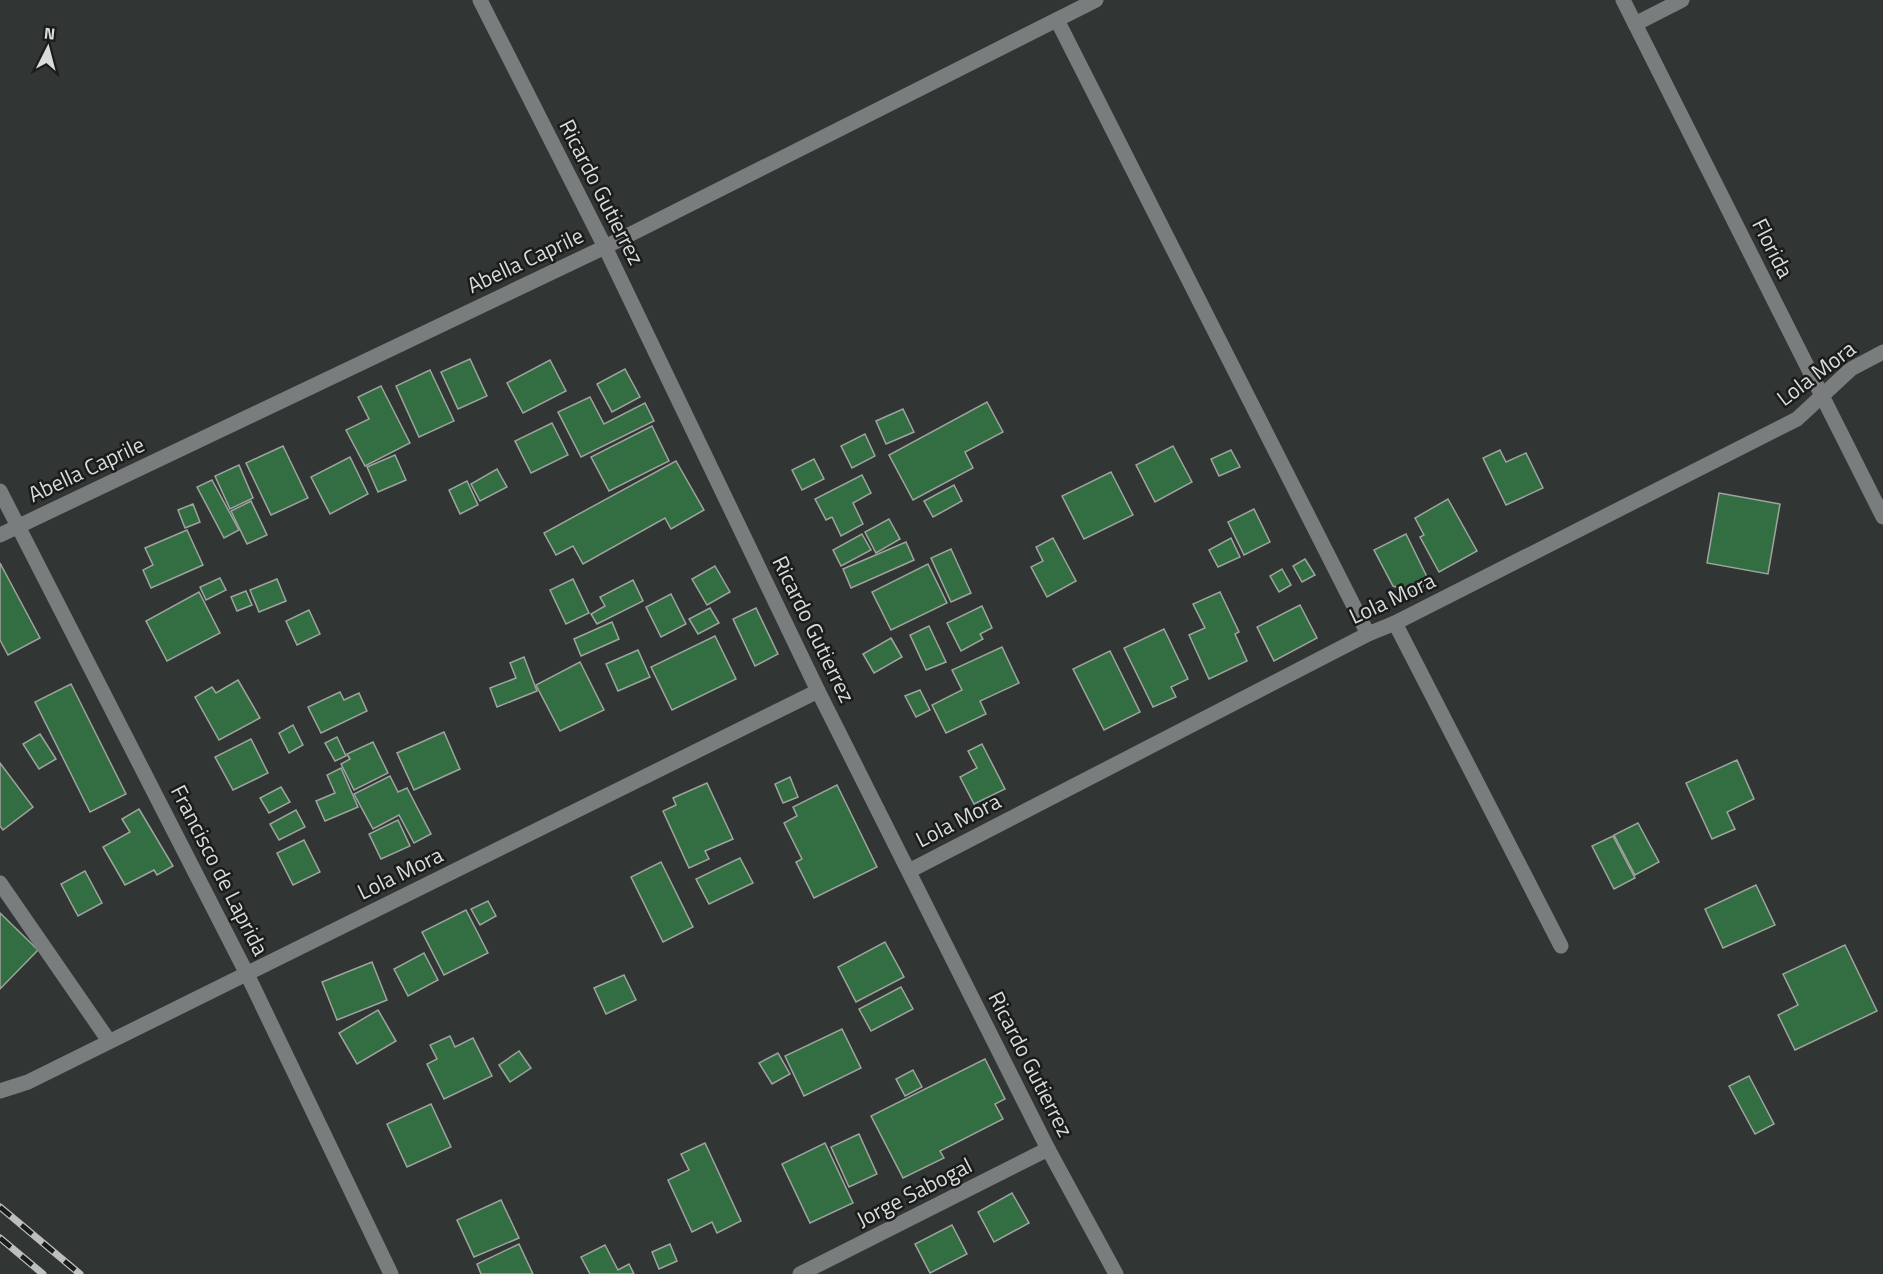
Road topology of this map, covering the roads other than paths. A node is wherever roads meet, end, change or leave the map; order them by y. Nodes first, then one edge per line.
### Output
1 (480, 0) edge
2 (1096, 0) edge
3 (1623, 0) edge
4 (1682, 0) edge
5 (1057, 20) junction
6 (1635, 24) junction
7 (606, 247) junction
8 (1883, 352) edge
9 (1823, 397) junction
10 (0, 491) edge
11 (1883, 517) edge
12 (18, 526) junction
13 (0, 535) edge
14 (1395, 623) junction
15 (1368, 634) junction
16 (818, 691) junction
17 (909, 871) junction
18 (0, 883) edge
19 (1560, 946) dead end
20 (247, 974) junction
21 (110, 1041) junction
22 (0, 1091) edge
23 (1048, 1149) junction
24 (391, 1274) edge
25 (800, 1274) edge
26 (1116, 1274) edge

1 - 7 street, Ricardo Gutierrez
2 - 5 street, Abella Caprile
3 - 6 street, Florida
4 - 6 street
5 - 7 street, Abella Caprile
5 - 15 street
6 - 9 street, Florida
7 - 12 street, Abella Caprile
7 - 16 street, Ricardo Gutierrez
8 - 9 street, Lola Mora
9 - 11 street, Florida
9 - 14 street, Lola Mora
10 - 12 street, Francisco de Laprida
12 - 13 street, Abella Caprile
12 - 20 street, Francisco de Laprida
14 - 15 street, Lola Mora
14 - 19 street
15 - 17 street, Lola Mora
16 - 17 street, Ricardo Gutierrez
16 - 20 street, Lola Mora
17 - 23 street, Ricardo Gutierrez
18 - 21 street
20 - 21 street, Lola Mora
20 - 24 street, Francisco de Laprida
21 - 22 street, Lola Mora
23 - 25 street, Jorge Sabogal
23 - 26 street, Ricardo Gutierrez

